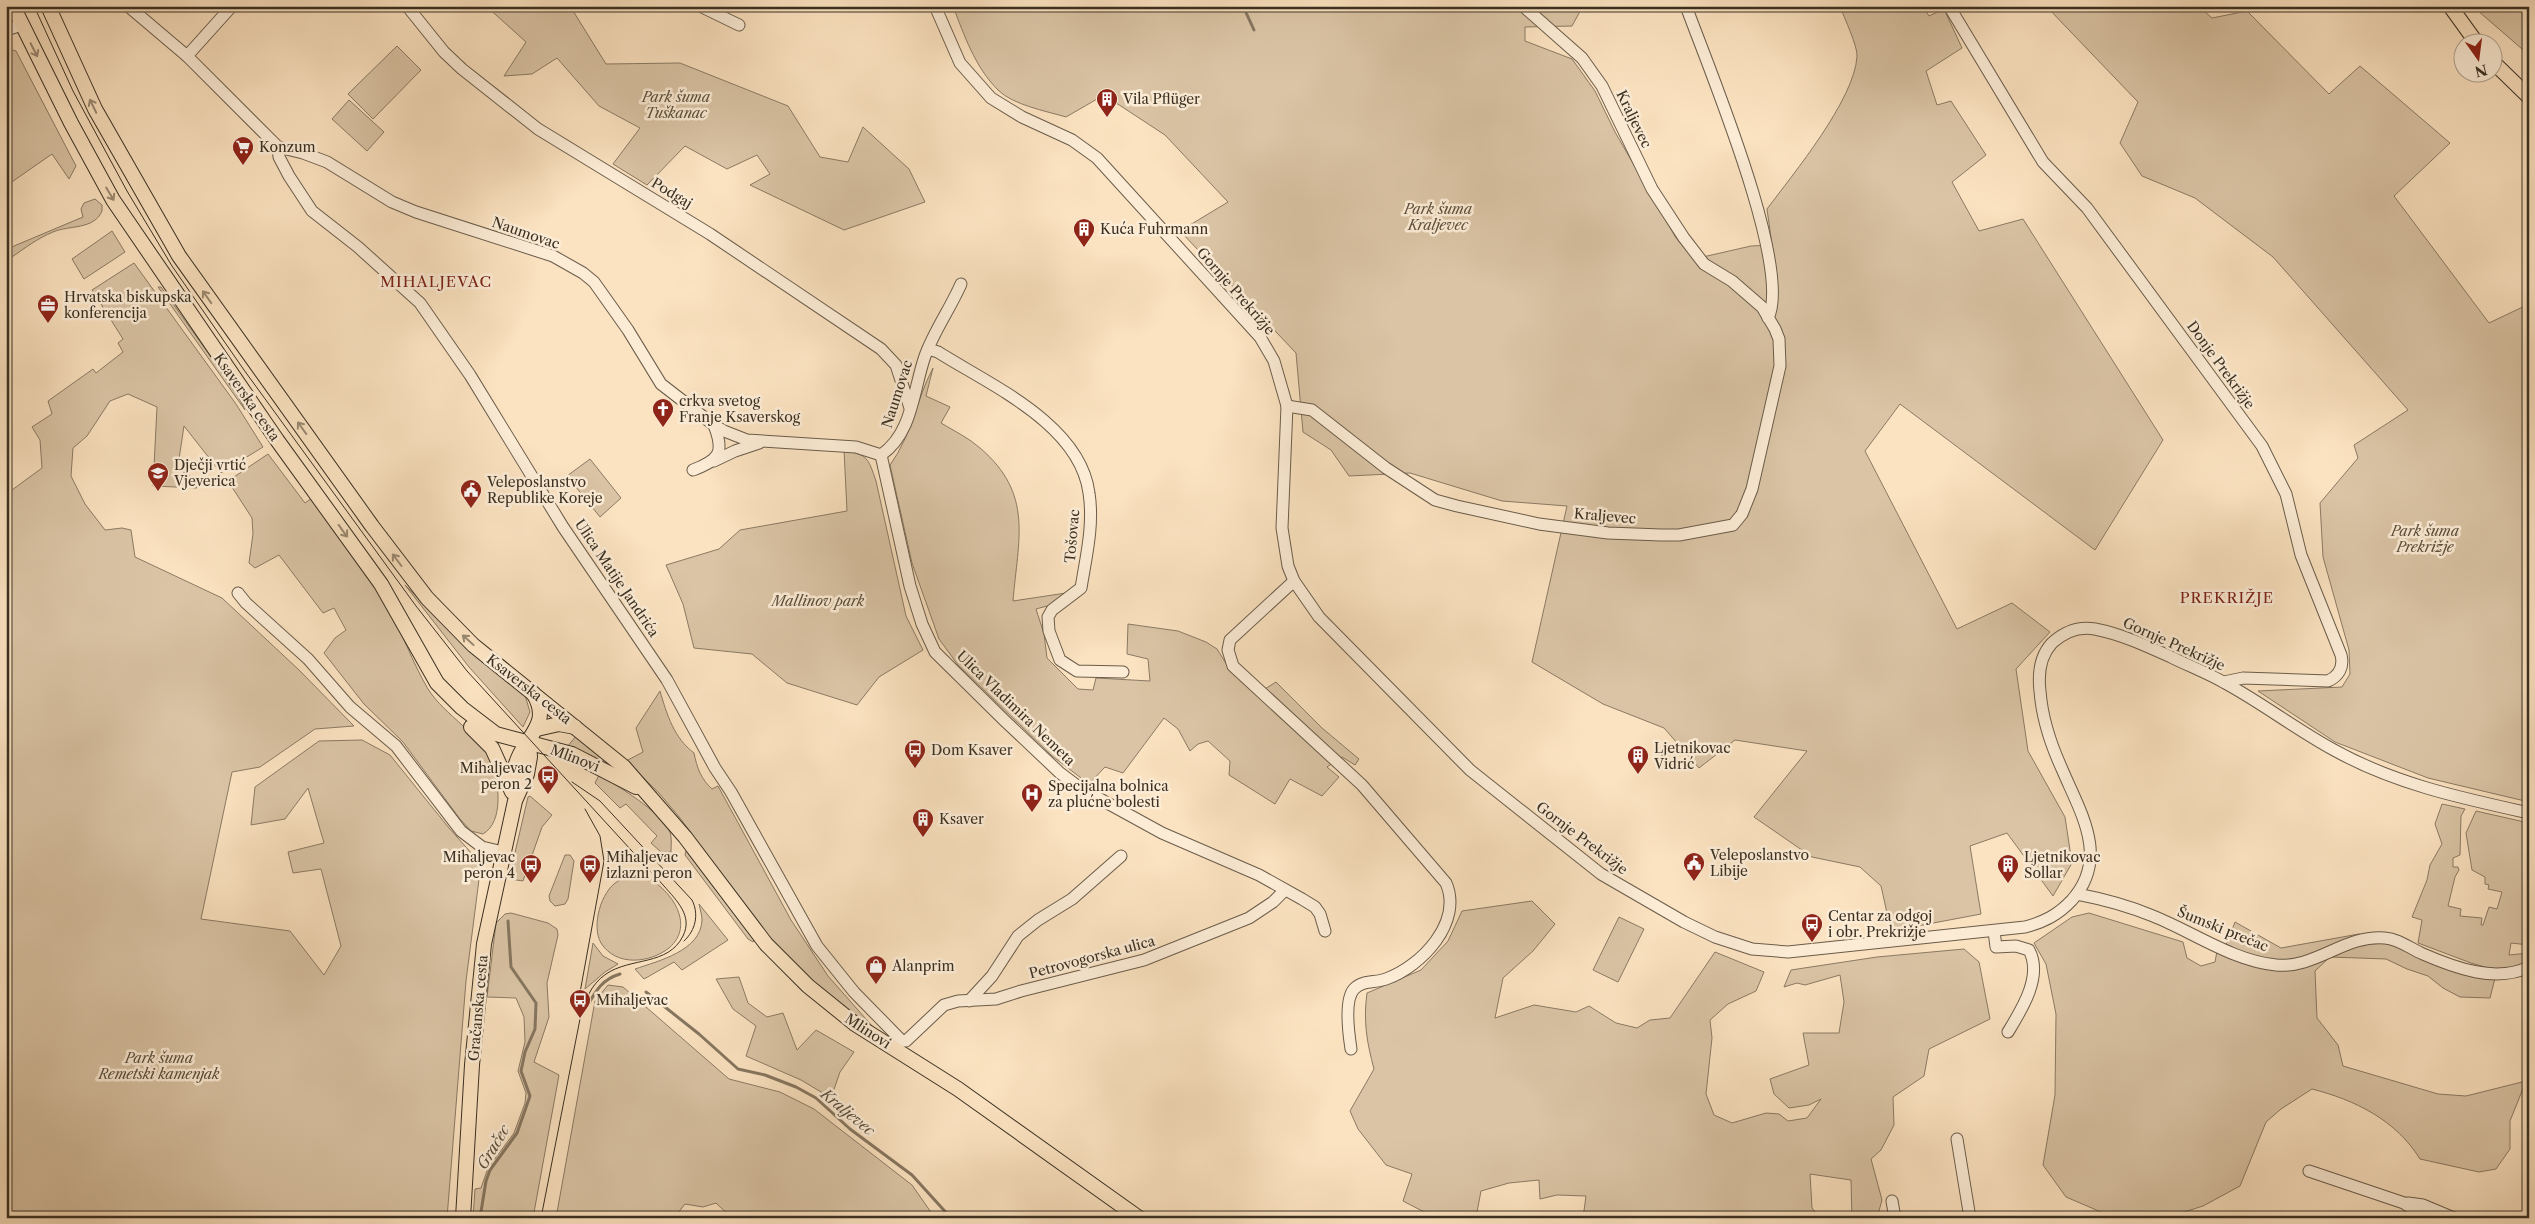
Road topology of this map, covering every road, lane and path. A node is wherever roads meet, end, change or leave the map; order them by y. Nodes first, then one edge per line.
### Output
1 (13, 6) edge
2 (48, 6) edge
3 (128, 6) edge
4 (232, 6) edge
5 (407, 6) edge
6 (700, 6) edge
7 (935, 6) edge
8 (1523, 6) edge
9 (1686, 6) edge
10 (1949, 6) edge
11 (2450, 6) edge
12 (22, 25) junction
13 (740, 25) dead end
14 (6, 30) edge
15 (2469, 32) edge
16 (186, 56) junction
17 (2502, 71) edge
18 (2529, 97) edge
19 (278, 147) junction
20 (960, 284) dead end
21 (1768, 318) junction
22 (928, 349) junction
23 (1287, 406) junction
24 (910, 408) junction
25 (714, 426) junction
26 (765, 441) junction
27 (881, 456) junction
28 (714, 461) junction
29 (693, 470) dead end
30 (1294, 581) junction
31 (238, 593) dead end
32 (1123, 672) dead end
33 (2224, 682) junction
34 (532, 693) junction
35 (448, 696) junction
36 (577, 728) junction
37 (537, 729) junction
38 (529, 743) junction
39 (645, 793) junction
40 (514, 796) junction
41 (2529, 813) edge
42 (502, 852) junction
43 (1122, 856) dead end
44 (1285, 890) junction
45 (2077, 894) junction
46 (1325, 931) dead end
47 (1994, 931) junction
48 (2529, 967) edge
49 (970, 1001) junction
50 (2008, 1032) dead end
51 (906, 1041) joint
52 (1351, 1050) dead end
53 (1957, 1138) dead end
54 (2309, 1172) dead end
55 (1892, 1202) dead end
56 (2404, 1203) junction
57 (463, 1218) edge
58 (1139, 1218) edge
59 (1895, 1218) edge
60 (1970, 1218) edge
61 (2425, 1218) edge
62 (2454, 1218) edge

1 - 12 main road, Ksaverska cesta
34 -> 2 main road, Ksaverska cesta
3 - 16 street, Ulica Matije Jandrića
4 - 16 street
5 - 24 street, Podgaj
6 - 13 street
7 - 23 street, Gornje Prekrižje
8 - 21 street, Kraljevec
9 - 21 street
10 - 33 street, Donje Prekrižje
11 - 15 main road
12 - 14 street
12 -> 35 main road, Ksaverska cesta
16 - 19 street, Ulica Matije Jandrića
17 - 18 main road
19 - 25 street, Naumovac
19 - 51 street, Ulica Matije Jandrića
20 - 22 street, Naumovac
21 - 23 street, Kraljevec
22 - 24 street, Naumovac
22 - 32 street, Tošovac
23 - 30 street, Gornje Prekrižje
24 - 27 street, Naumovac
25 - 26 street, Naumovac
25 - 28 street
26 - 27 street, Naumovac
26 - 28 street, Naumovac
27 - 44 street, Ulica Vladimira Nemeta
28 - 29 street
30 - 47 street, Gornje Prekrižje
30 - 52 street
31 - 42 street
33 - 41 street, Gornje Prekrižje
33 - 45 street, Gornje Prekrižje
34 - 36 main road, Ksaverska cesta
34 - 37 main road, Gračanska cesta
35 - 38 main road, Ksaverska cesta
35 - 40 main road
36 - 37 main road
36 - 39 main road, Mlinovi
37 - 38 main road, Gračanska cesta
38 - 39 main road, Mlinovi
38 - 40 main road, Gračanska cesta
39 - 58 main road, Mlinovi
40 - 42 main road, Gračanska cesta
42 - 57 main road, Gračanska cesta
43 - 49 street
44 - 46 street, Ulica Vladimira Nemeta
44 - 49 street, Petrovogorska ulica
45 - 47 street, Gornje Prekrižje
45 - 48 street, Šumski prečac
47 - 50 street
49 - 51 street, Petrovogorska ulica
53 - 60 street
54 - 56 street
55 - 59 street
56 - 61 street
56 - 62 street

